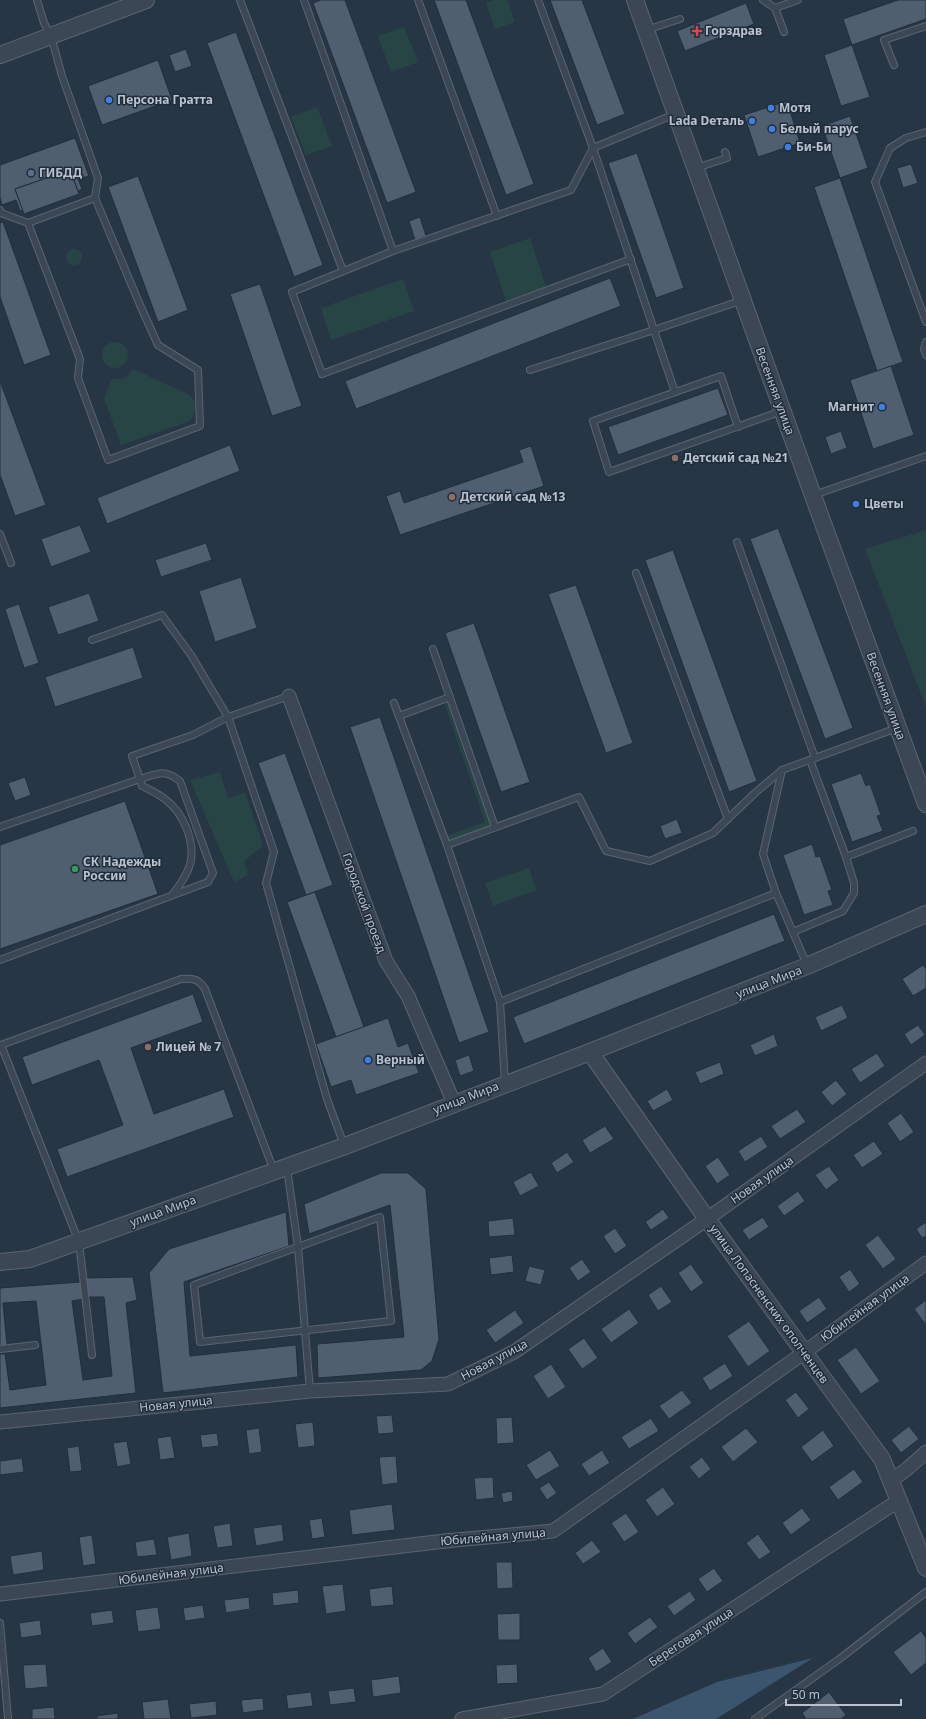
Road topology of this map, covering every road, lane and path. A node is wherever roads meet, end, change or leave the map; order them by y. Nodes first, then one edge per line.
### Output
1 (37, 0) edge
2 (146, 0) edge
3 (240, 0) edge
4 (304, 0) edge
5 (418, 0) edge
6 (538, 0) edge
7 (635, 0) edge
8 (763, 0) edge
9 (798, 0) edge
10 (775, 8) junction
11 (680, 19) dead end
12 (926, 26) edge
13 (646, 30) junction
14 (784, 32) dead end
15 (51, 36) junction
16 (0, 55) edge
17 (894, 65) dead end
18 (675, 114) junction
19 (926, 132) edge
20 (593, 148) junction
21 (725, 152) dead end
22 (695, 168) junction
23 (95, 198) junction
24 (0, 210) edge
25 (497, 216) junction
26 (28, 223) junction
27 (393, 252) junction
28 (631, 259) junction
29 (343, 271) junction
30 (743, 300) junction
31 (926, 322) edge
32 (654, 330) junction
33 (926, 342) edge
34 (926, 355) edge
35 (530, 370) dead end
36 (675, 392) junction
37 (782, 411) junction
38 (738, 427) junction
39 (926, 456) edge
40 (813, 495) junction
41 (0, 534) edge
42 (737, 542) dead end
43 (11, 563) dead end
44 (636, 573) dead end
45 (92, 640) dead end
46 (433, 649) dead end
47 (289, 696) joint
48 (450, 697) junction
49 (394, 703) dead end
50 (399, 716) junction
51 (228, 717) junction
52 (898, 728) junction
53 (813, 759) junction
54 (782, 770) junction
55 (140, 780) junction
56 (926, 804) edge
57 (728, 819) junction
58 (0, 827) edge
59 (495, 827) junction
60 (913, 831) dead end
61 (447, 845) junction
62 (846, 857) junction
63 (776, 893) junction
64 (172, 895) junction
65 (926, 914) edge
66 (793, 932) junction
67 (0, 960) edge
68 (807, 966) junction
69 (500, 1002) junction
70 (590, 1052) junction
71 (926, 1063) edge
72 (505, 1084) junction
73 (454, 1103) junction
74 (345, 1146) junction
75 (280, 1169) junction
76 (707, 1219) junction
77 (79, 1242) junction
78 (298, 1247) junction
79 (0, 1262) edge
80 (926, 1263) edge
81 (305, 1330) junction
82 (35, 1345) dead end
83 (0, 1349) edge
84 (805, 1352) junction
85 (92, 1355) dead end
86 (310, 1391) junction
87 (0, 1422) edge
88 (926, 1452) edge
89 (892, 1480) junction
90 (898, 1500) junction
91 (926, 1568) edge
92 (926, 1592) edge
93 (0, 1594) edge
94 (0, 1623) edge
95 (8, 1719) edge
96 (462, 1719) edge
97 (755, 1719) edge

1 - 15 lane
2 - 15 street
3 - 29 lane
4 - 27 lane
5 - 25 lane
6 - 20 lane
7 - 13 street, Весенняя улица
8 - 10 lane
9 - 10 lane
10 - 14 lane
11 - 13 lane
12 - 17 lane
13 - 18 street, Весенняя улица
15 - 16 street
15 - 23 lane
18 - 20 lane
18 - 22 street, Весенняя улица
19 - 31 lane
20 - 25 lane
20 - 28 lane
21 - 22 lane
22 - 30 street, Весенняя улица
23 - 26 lane
23 - 26 lane
24 - 26 lane
25 - 27 lane
27 - 29 lane
28 - 29 lane
28 - 32 lane
30 - 32 lane
30 - 37 street, Весенняя улица
32 - 35 lane
32 - 36 lane
33 - 34 lane
36 - 38 lane
36 - 38 lane
37 - 38 lane
37 - 40 street, Весенняя улица
39 - 40 lane
40 - 52 street, Весенняя улица
41 - 43 lane
42 - 53 lane
44 - 57 lane
45 - 51 lane
46 - 48 lane
47 - 51 lane
47 - 73 street, Городской проезд
48 - 50 lane
48 - 59 lane
49 - 50 lane
50 - 61 lane
51 - 55 lane
51 - 74 lane
52 - 53 lane
52 - 56 street, Весенняя улица
53 - 54 lane
53 - 62 lane
54 - 57 lane
54 - 63 lane
55 - 58 lane
55 - 64 lane
55 - 64 lane
57 - 59 lane
59 - 61 lane
60 - 62 lane
61 - 69 lane
62 - 66 lane
63 - 66 lane
63 - 69 lane
64 - 67 lane
65 - 68 street, улица Мира
66 - 68 lane
68 - 70 street, улица Мира
69 - 72 lane
70 - 72 street, улица Мира
70 - 76 street, улица Лопасненских ополченцев
71 - 76 street, Новая улица
72 - 73 street, улица Мира
73 - 74 street, улица Мира
74 - 75 street, улица Мира
75 - 77 street, улица Мира
75 - 77 lane
75 - 78 lane
76 - 84 street, улица Лопасненских ополченцев
76 - 86 street, Новая улица
77 - 79 street, улица Мира
77 - 85 lane
78 - 81 lane
78 - 81 lane
78 - 81 lane
80 - 84 street, Юбилейная улица
81 - 86 lane
82 - 83 lane
84 - 89 street, улица Лопасненских ополченцев
84 - 93 street, Юбилейная улица
86 - 87 street, Новая улица
88 - 89 street
89 - 90 street, улица Лопасненских ополченцев
90 - 91 street, улица Лопасненских ополченцев
90 - 96 street, Береговая улица
92 - 97 lane
94 - 95 lane

